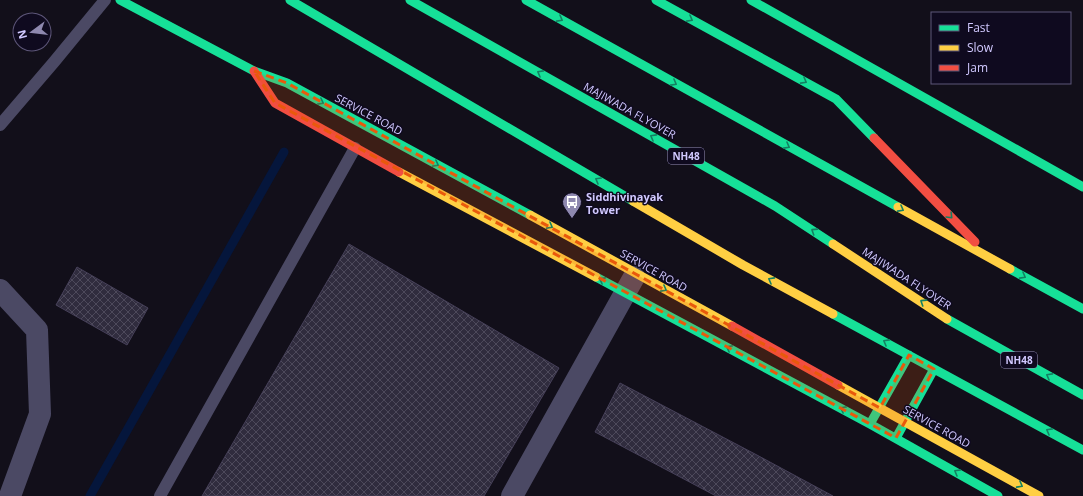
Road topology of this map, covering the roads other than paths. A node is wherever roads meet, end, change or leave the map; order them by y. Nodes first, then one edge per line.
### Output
1 (105, 0) edge
2 (120, 0) edge
3 (290, 0) edge
4 (410, 0) edge
5 (526, 0) edge
6 (656, 0) edge
7 (751, 0) edge
8 (254, 71) junction
9 (0, 125) edge
10 (355, 148) junction
11 (1083, 187) edge
12 (989, 257) junction
13 (636, 274) junction
14 (0, 290) edge
15 (626, 293) junction
16 (1083, 310) edge
17 (909, 355) junction
18 (934, 369) junction
19 (1083, 395) edge
20 (880, 408) junction
21 (905, 422) junction
22 (870, 424) junction
23 (896, 438) junction
24 (1083, 450) edge
25 (994, 490) edge
26 (10, 496) edge
27 (160, 496) edge
28 (512, 496) edge
29 (1039, 496) edge

1 - 9 lane
2 - 8 main road, SERVICE ROAD
17 -> 3 main road
19 -> 4 main road, MAJIWADA FLYOVER / NH48
5 -> 12 main road
6 -> 12 main road
7 - 11 main road
8 - 10 main road, SERVICE ROAD
8 -> 13 main road, SERVICE ROAD
15 -> 10 main road, SERVICE ROAD
10 - 27 lane
12 -> 16 main road
13 - 15 street
13 -> 20 main road, SERVICE ROAD
14 - 26 street
22 -> 15 main road, SERVICE ROAD
15 - 28 street
17 - 18 main road
17 - 20 main road
18 - 21 main road
24 -> 18 main road
20 - 21 main road, SERVICE ROAD
20 - 22 main road
21 - 23 main road
21 - 25 main road, SERVICE ROAD
22 - 23 main road, SERVICE ROAD
25 -> 23 main road, SERVICE ROAD
25 -> 29 main road, SERVICE ROAD

